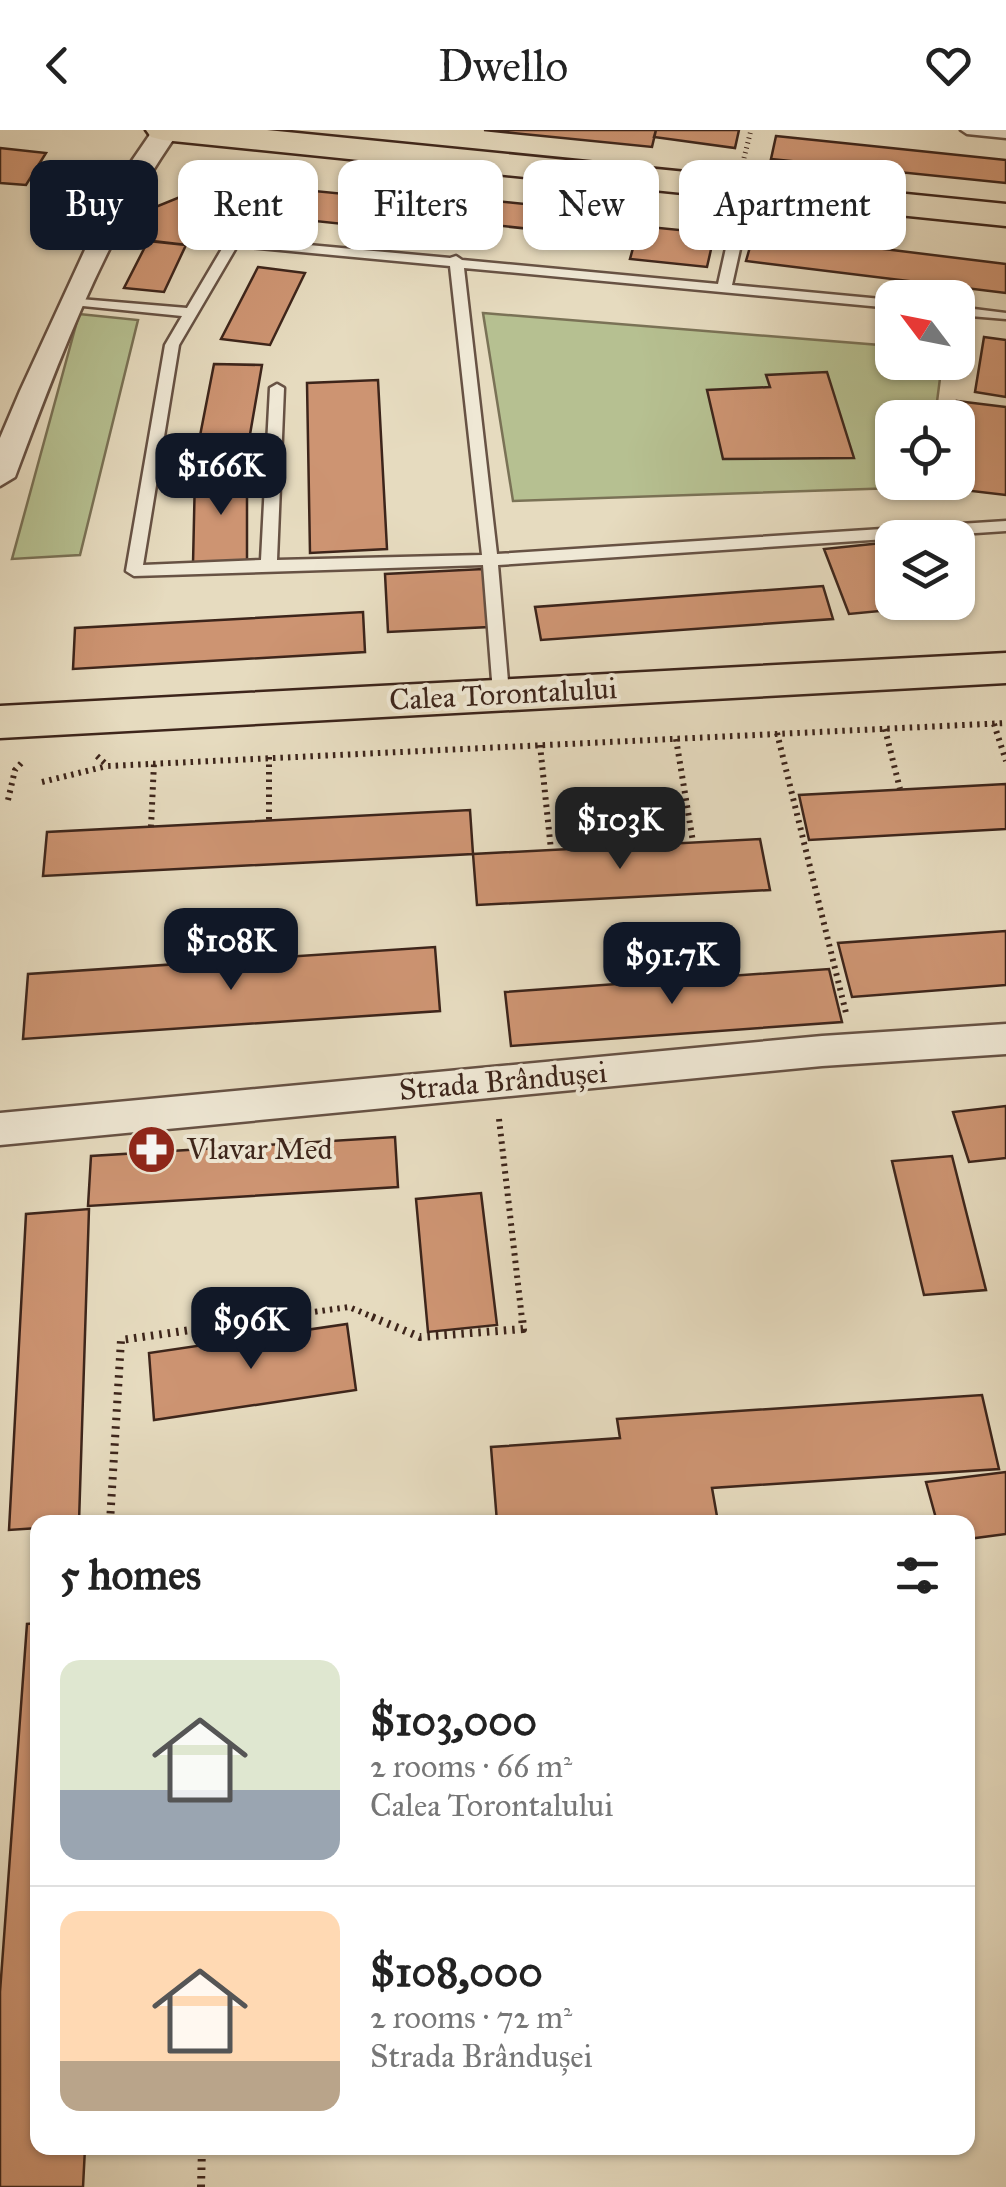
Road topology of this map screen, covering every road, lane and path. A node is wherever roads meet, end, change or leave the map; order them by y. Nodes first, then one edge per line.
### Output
1 (165, 130) edge
2 (968, 130) edge
3 (1006, 134) edge
4 (679, 183) edge
5 (906, 205) edge
6 (1006, 215) edge
7 (733, 250) edge
8 (456, 260) junction
9 (725, 285) junction
10 (73, 301) junction
11 (875, 302) edge
12 (188, 312) junction
13 (975, 313) edge
14 (1003, 316) dead end
15 (278, 388) dead end
16 (0, 477) edge
17 (1006, 526) edge
18 (490, 560) junction
19 (269, 565) junction
20 (1006, 668) edge
21 (501, 694) junction
22 (0, 722) edge
23 (1006, 723) edge
24 (994, 724) junction
25 (884, 729) junction
26 (777, 733) junction
27 (676, 739) junction
28 (540, 746) junction
29 (90, 751) dead end
30 (37, 752) dead end
31 (269, 758) junction
32 (1006, 761) edge
33 (154, 764) junction
34 (108, 766) junction
35 (42, 782) dead end
36 (900, 790) dead end
37 (8, 800) dead end
38 (269, 820) dead end
39 (151, 826) dead end
40 (694, 842) dead end
41 (551, 850) dead end
42 (1006, 1039) edge
43 (855, 1048) junction
44 (495, 1082) junction
45 (0, 1128) edge
46 (110, 1515) edge
47 (202, 2155) edge
48 (202, 2187) edge

1 - 4 main road
1 - 10 street
2 - 3 lane
5 - 6 main road
7 - 9 lane
8 - 9 lane
8 - 12 lane
8 - 18 lane
9 - 11 lane
10 - 12 lane
10 - 16 street
12 - 19 lane
13 - 14 lane
15 - 19 lane
17 - 18 lane
18 - 19 lane
18 - 21 lane
20 - 21 main road, Calea Torontalului
21 - 22 main road, Calea Torontalului
23 - 24 path
24 - 25 path
24 - 32 path
25 - 26 path
25 - 36 path
26 - 27 path
26 - 43 path
27 - 28 path
27 - 40 path
28 - 31 path
28 - 41 path
29 - 34 path
30 - 37 path
31 - 33 path
31 - 38 path
33 - 34 path
33 - 39 path
34 - 35 path
42 - 43 street, Strada Brândușei
43 - 44 street, Strada Brândușei
44 - 45 street, Strada Brândușei
44 - 46 path
47 - 48 path

